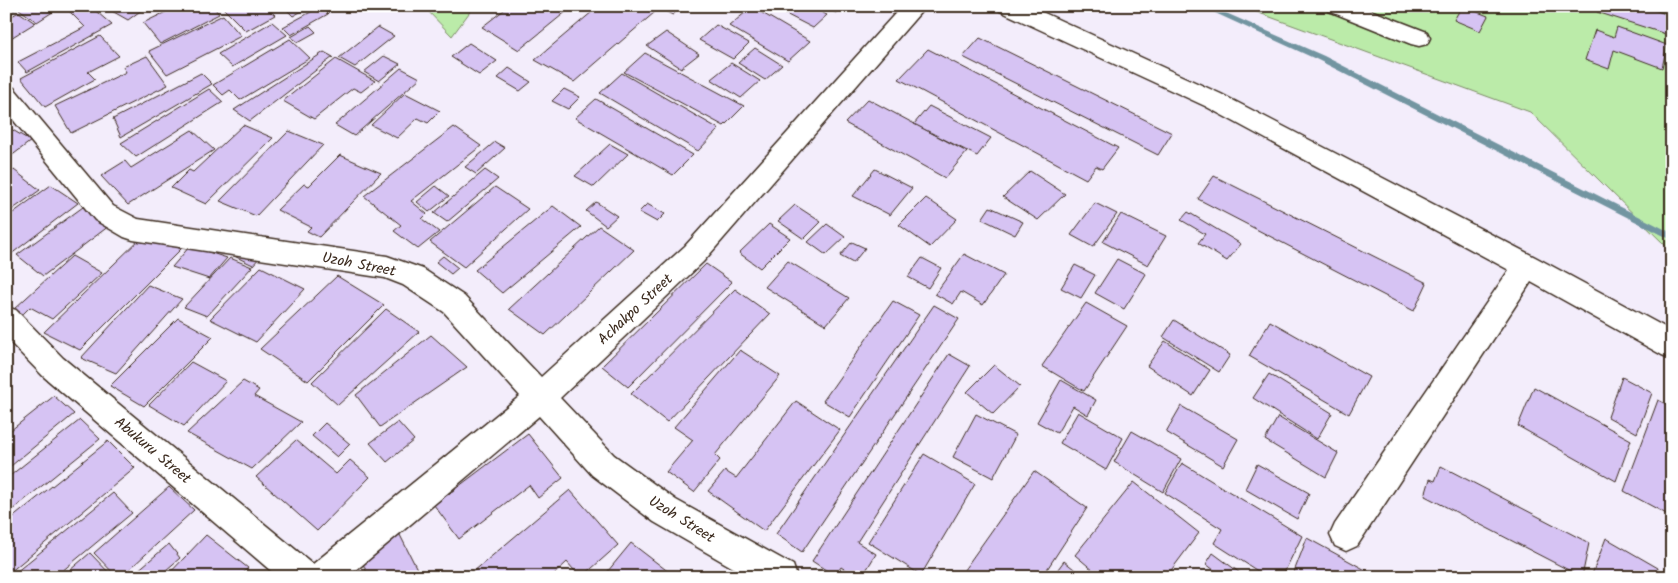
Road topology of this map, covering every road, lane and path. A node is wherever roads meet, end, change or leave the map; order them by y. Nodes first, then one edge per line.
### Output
1 (915, 6) edge
2 (1008, 6) edge
3 (1337, 6) edge
4 (1419, 38) dead end
5 (6, 94) edge
6 (1527, 266) junction
7 (6, 319) edge
8 (1672, 346) edge
9 (540, 397) junction
10 (1346, 535) dead end
11 (304, 577) edge
12 (322, 577) edge
13 (781, 577) edge

1 - 9 street, Achakpo Street
2 - 6 street
3 - 4 street
5 - 9 street, Uzoh Street
6 - 8 street
6 - 10 street
7 - 11 street, Abukuru Street
9 - 12 street, Achakpo Street
9 - 13 street, Uzoh Street

